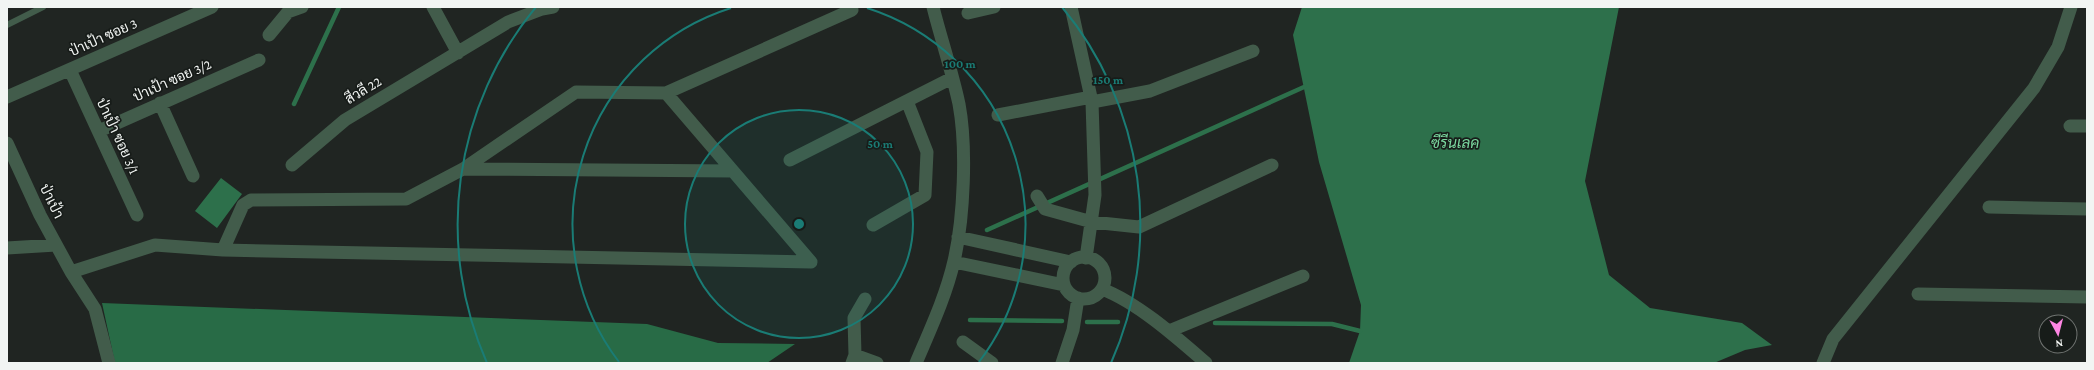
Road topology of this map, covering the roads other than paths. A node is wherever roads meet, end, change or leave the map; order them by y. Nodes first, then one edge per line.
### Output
1 (43, 7) edge
2 (212, 7) edge
3 (302, 7) edge
4 (433, 7) edge
5 (553, 7) edge
6 (933, 7) edge
7 (994, 7) edge
8 (1071, 7) edge
9 (2071, 7) edge
10 (852, 10) dead end
11 (968, 13) dead end
12 (7, 24) edge
13 (269, 34) dead end
14 (1253, 51) dead end
15 (458, 53) junction
16 (259, 60) dead end
17 (70, 70) junction
18 (952, 78) junction
19 (666, 93) junction
20 (7, 97) edge
21 (1092, 100) junction
22 (907, 101) junction
23 (160, 103) junction
24 (998, 115) dead end
25 (2070, 126) dead end
26 (2087, 126) edge
27 (99, 131) junction
28 (7, 143) edge
29 (10, 159) edge
30 (790, 160) dead end
31 (292, 165) dead end
32 (1272, 165) dead end
33 (463, 169) junction
34 (733, 170) junction
35 (193, 176) dead end
36 (1041, 202) dead end
37 (1989, 207) dead end
38 (2087, 209) edge
39 (138, 215) dead end
40 (1092, 222) junction
41 (873, 226) dead end
42 (958, 237) junction
43 (56, 245) junction
44 (7, 248) edge
45 (223, 250) junction
46 (1086, 258) junction
47 (954, 262) junction
48 (1071, 262) junction
49 (71, 272) junction
50 (1303, 276) dead end
51 (1064, 285) junction
52 (1102, 289) junction
53 (1918, 294) dead end
54 (2087, 297) edge
55 (1078, 298) junction
56 (865, 299) dead end
57 (1166, 330) junction
58 (963, 342) dead end
59 (853, 359) edge
60 (109, 363) edge
61 (877, 363) edge
62 (916, 363) edge
63 (992, 363) edge
64 (1062, 363) edge
65 (1206, 363) edge
66 (1823, 363) edge

1 - 12 lane
2 - 17 street, ป่าเป้า ซอย 3
3 - 13 street
4 - 15 street
5 - 15 street, สีวลี 22
6 - 18 street
7 - 11 street
8 - 21 street
9 - 66 street
10 - 19 street
14 - 21 street
15 - 31 street, สีวลี 22
16 - 23 street, ป่าเป้า ซอย 3/2
17 - 20 street, ป่าเป้า ซอย 3
17 - 27 street, ป่าเป้า ซอย 3/1
18 - 22 street
18 - 42 street
19 - 33 street
19 - 34 street
21 - 24 street
21 - 40 street
22 - 30 street
22 - 41 street
23 - 27 street, ป่าเป้า ซอย 3/2
23 - 35 street
25 - 26 street
27 - 39 street, ป่าเป้า ซอย 3/1
28 - 29 street, ป่าเป้า
29 - 43 street, ป่าเป้า
32 - 40 street
33 - 34 street
33 - 45 street
34 - 45 street
36 - 40 street
37 - 38 street
40 - 46 street
42 - 47 street
42 - 48 street
43 - 44 street
43 - 49 street, ป่าเป้า
45 - 49 street
46 - 48 street
46 - 52 street
47 - 51 street
47 - 62 street
48 - 51 street
49 - 60 street, ป่าเป้า
50 - 57 street
51 - 55 street
52 - 55 street
52 - 57 street
53 - 54 street
55 - 64 street
56 - 59 street
57 - 65 street
58 - 63 street
59 - 61 street

